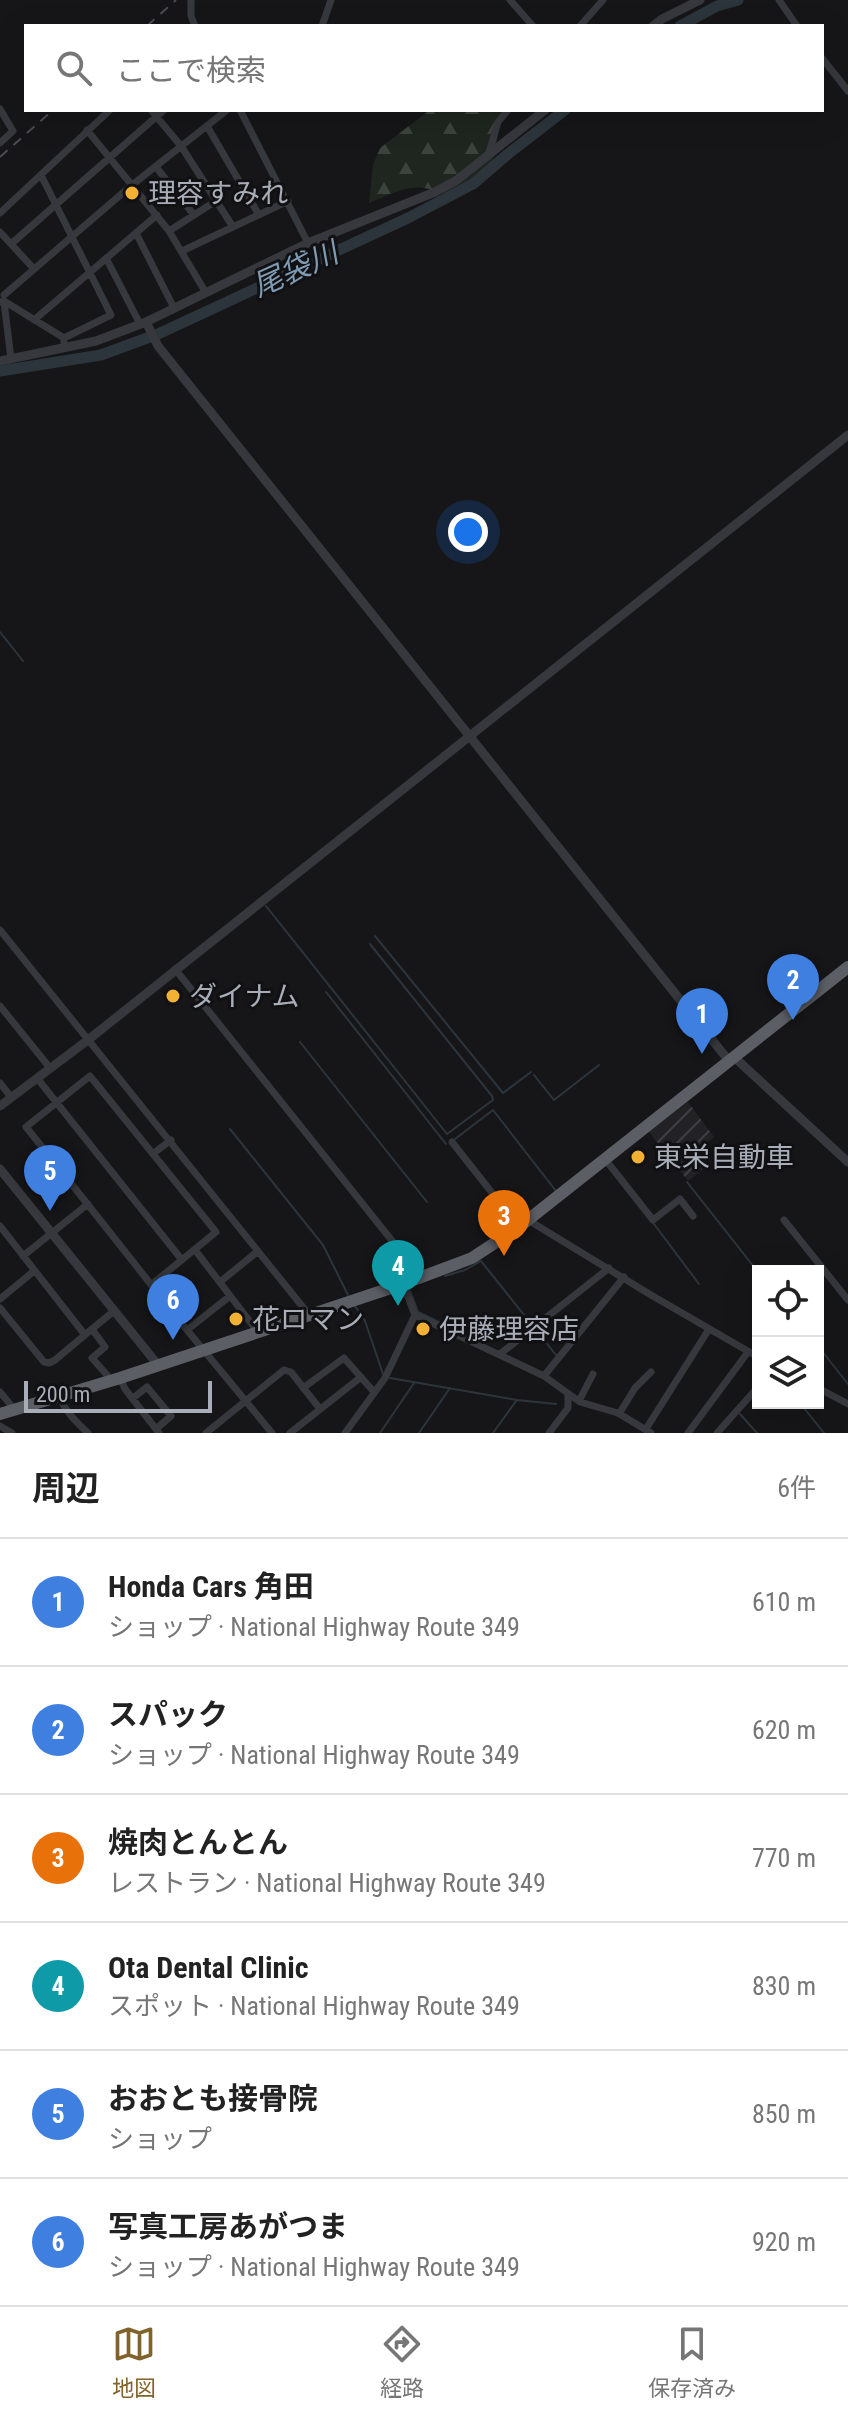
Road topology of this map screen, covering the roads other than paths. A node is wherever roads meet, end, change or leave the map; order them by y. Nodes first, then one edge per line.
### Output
1 (191, 0) edge
2 (331, 0) edge
3 (510, 0) edge
4 (603, 0) edge
5 (700, 0) edge
6 (779, 0) edge
7 (194, 24) edge
8 (323, 24) edge
9 (531, 24) edge
10 (582, 24) edge
11 (656, 24) edge
12 (796, 24) edge
13 (824, 61) edge
14 (848, 91) edge
15 (0, 109) edge
16 (108, 112) edge
17 (224, 112) edge
18 (242, 112) edge
19 (506, 112) edge
20 (543, 112) edge
21 (154, 113) edge
22 (207, 126) junction
23 (87, 130) junction
24 (0, 143) edge
25 (181, 146) junction
26 (109, 157) junction
27 (487, 158) junction
28 (156, 167) junction
29 (41, 175) junction
30 (132, 185) junction
31 (216, 201) junction
32 (288, 201) junction
33 (56, 204) junction
34 (0, 213) edge
35 (157, 215) junction
36 (194, 215) junction
37 (259, 215) junction
38 (233, 227) junction
39 (169, 231) junction
40 (0, 232) edge
41 (136, 233) junction
42 (72, 237) junction
43 (9, 242) junction
44 (308, 243) junction
45 (0, 248) edge
46 (182, 251) junction
47 (106, 258) junction
48 (34, 269) junction
49 (90, 272) junction
50 (206, 293) junction
51 (2, 298) edge
52 (174, 308) junction
53 (34, 320) junction
54 (145, 324) junction
55 (64, 344) junction
56 (11, 359) junction
57 (0, 361) edge
58 (848, 435) edge
59 (468, 736) junction
60 (1, 934) edge
61 (848, 967) edge
62 (175, 969) junction
63 (0, 1006) edge
64 (88, 1040) junction
65 (731, 1059) junction
66 (50, 1068) junction
67 (37, 1078) junction
68 (0, 1083) edge
69 (11, 1097) junction
70 (57, 1102) junction
71 (0, 1106) edge
72 (171, 1140) junction
73 (452, 1142) dead end
74 (154, 1153) junction
75 (605, 1159) junction
76 (848, 1162) edge
77 (0, 1169) edge
78 (88, 1204) junction
79 (693, 1216) dead end
80 (784, 1220) dead end
81 (524, 1223) junction
82 (0, 1226) edge
83 (51, 1233) junction
84 (195, 1250) junction
85 (258, 1251) junction
86 (23, 1256) junction
87 (182, 1260) junction
88 (609, 1268) junction
89 (34, 1271) junction
90 (421, 1277) junction
91 (624, 1277) junction
92 (220, 1282) junction
93 (403, 1284) junction
94 (151, 1285) junction
95 (230, 1296) junction
96 (0, 1299) edge
97 (848, 1300) edge
98 (114, 1311) junction
99 (1, 1313) edge
100 (415, 1315) junction
101 (310, 1316) junction
102 (709, 1329) junction
103 (187, 1330) junction
104 (88, 1332) junction
105 (258, 1332) junction
106 (205, 1351) junction
107 (748, 1352) junction
108 (500, 1354) junction
109 (752, 1354) edge
110 (158, 1365) junction
111 (651, 1372) dead end
112 (593, 1374) dead end
113 (544, 1376) junction
114 (361, 1377) junction
115 (114, 1380) junction
116 (303, 1388) junction
117 (824, 1391) edge
118 (0, 1392) edge
119 (374, 1392) junction
120 (752, 1394) edge
121 (568, 1395) junction
122 (59, 1396) junction
123 (133, 1398) junction
124 (246, 1400) junction
125 (579, 1401) junction
126 (848, 1404) edge
127 (14, 1409) junction
128 (320, 1409) junction
129 (0, 1414) edge
130 (619, 1414) junction
131 (0, 1426) edge
132 (158, 1431) edge
133 (648, 1431) edge
134 (12, 1433) edge
135 (88, 1433) edge
136 (206, 1433) edge
137 (272, 1433) edge
138 (290, 1433) edge
139 (345, 1433) edge
140 (549, 1433) edge
141 (688, 1433) edge
142 (717, 1433) edge

1 - 7 street
2 - 8 street
3 - 9 street
4 - 10 street
5 - 11 street
6 - 12 street
13 - 14 street
15 - 24 street
16 - 23 street
17 - 22 street
18 - 32 street
19 - 27 street
20 - 27 street
21 - 25 street
21 - 26 street
22 - 25 street
22 - 37 street
23 - 26 street
23 - 29 street
25 - 28 street
25 - 31 street
26 - 30 street
26 - 33 street
27 - 44 street
28 - 30 street
28 - 36 street
29 - 33 street
29 - 34 street
30 - 35 street
30 - 42 street
31 - 36 street
31 - 38 street
32 - 37 street
32 - 44 street
33 - 42 street
33 - 43 street
35 - 39 street
35 - 41 street
36 - 39 street
37 - 38 street
38 - 46 street
39 - 46 street
40 - 43 street
41 - 47 street
41 - 52 street
42 - 48 street
42 - 49 street
43 - 45 street
43 - 48 street
44 - 50 street
46 - 50 street
47 - 49 street
47 - 54 street
48 - 51 street
49 - 53 street
49 - 55 street
50 - 52 street
51 - 53 street
51 - 56 street
52 - 54 street
53 - 55 street
54 - 55 street
54 - 59 street
55 - 56 street
56 - 57 street
58 - 59 street
59 - 62 street
59 - 65 street
60 - 64 street
61 - 65 highway
62 - 64 street
62 - 90 street
63 - 66 street
64 - 66 street
64 - 72 street
65 - 75 highway
65 - 76 street
66 - 67 street
67 - 69 street
67 - 70 street
68 - 69 street
69 - 71 street
70 - 74 street
70 - 78 street
70 - 87 street
72 - 74 street
72 - 85 street
73 - 81 street
74 - 84 street
75 - 79 street
75 - 81 highway
77 - 83 street
78 - 83 street
78 - 94 street
80 - 97 street
81 - 88 street
81 - 90 highway
82 - 86 street
83 - 86 street
83 - 98 street
84 - 87 street
84 - 92 street
85 - 92 street
85 - 101 street
86 - 89 street
87 - 94 street
88 - 91 street
88 - 108 street
89 - 96 street
89 - 104 street
90 - 93 highway
91 - 102 street
91 - 113 street
92 - 95 street
93 - 100 street
93 - 101 highway
94 - 103 street
95 - 103 street
95 - 105 street
98 - 104 street
98 - 110 street
99 - 104 street
100 - 108 street
100 - 119 street
101 - 105 highway
102 - 107 street
102 - 133 street
103 - 106 street
104 - 115 street
105 - 106 highway
106 - 110 highway
106 - 124 street
107 - 109 street
107 - 141 street
108 - 113 street
110 - 115 highway
111 - 130 street
112 - 125 street
113 - 121 street
114 - 116 street
114 - 119 street
114 - 128 street
115 - 122 highway
115 - 123 street
116 - 124 street
116 - 128 street
117 - 126 street
118 - 127 street
119 - 139 street
120 - 142 street
121 - 125 street
121 - 140 street
122 - 127 highway
122 - 135 street
123 - 132 street
123 - 132 street
124 - 136 street
124 - 137 street
125 - 130 street
127 - 129 highway
128 - 138 street
130 - 133 street
131 - 134 street

